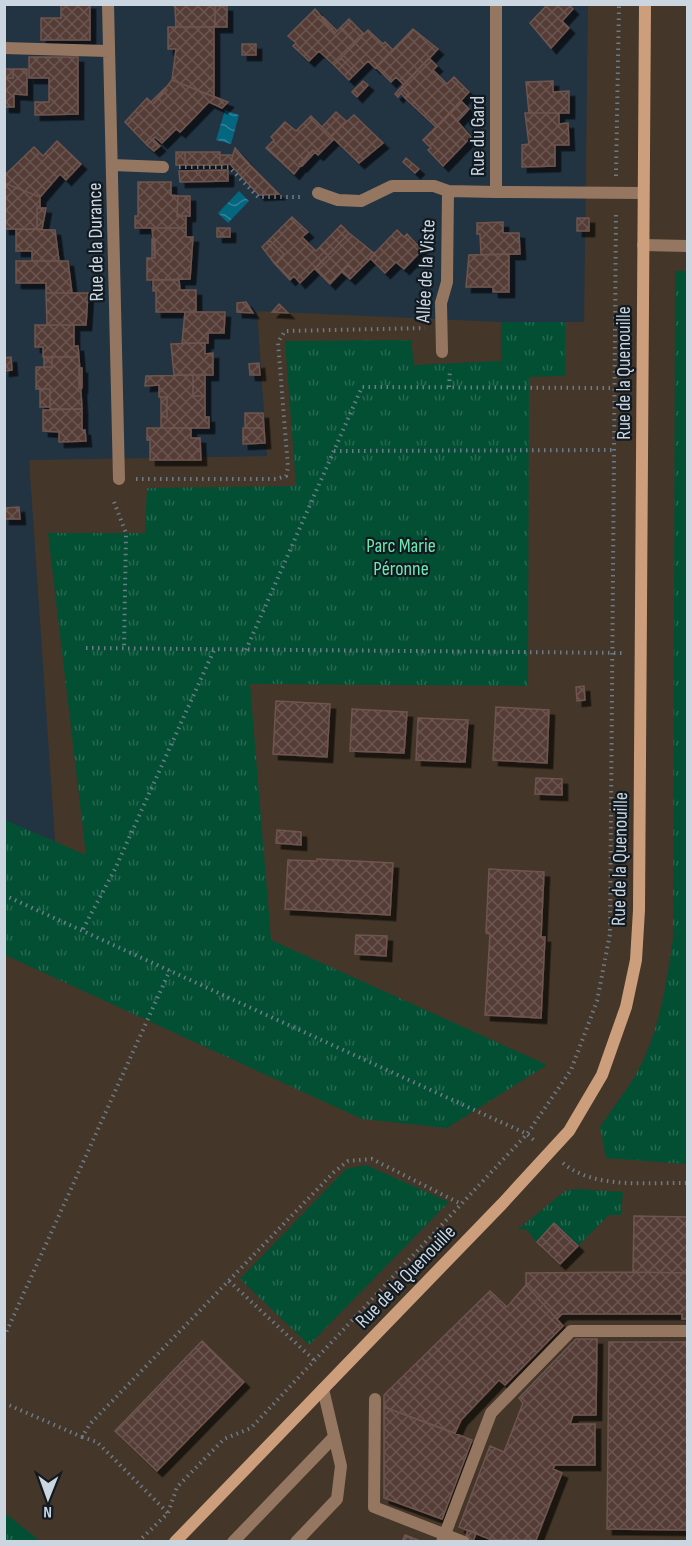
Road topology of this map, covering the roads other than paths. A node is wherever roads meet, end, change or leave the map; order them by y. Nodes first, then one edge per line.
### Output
1 (108, 4) edge
2 (496, 4) edge
3 (645, 4) edge
4 (4, 48) edge
5 (108, 51) junction
6 (113, 165) junction
7 (163, 166) road end
8 (448, 191) junction
9 (496, 192) junction
10 (318, 193) road end
11 (644, 193) junction
12 (643, 245) junction
13 (687, 246) edge
14 (442, 352) dead end
15 (119, 479) road end
16 (687, 1331) edge
17 (323, 1389) junction
18 (375, 1399) dead end
19 (334, 1437) junction
20 (443, 1538) edge
21 (175, 1542) edge
22 (233, 1542) edge
23 (296, 1542) edge
24 (464, 1542) edge

1 - 5 street, Rue de la Durance
2 - 9 street, Rue du Gard
3 - 11 street, Rue de la Quenouille
4 - 5 street
5 - 6 street, Rue de la Durance
6 - 7 street
6 - 15 street, Rue de la Durance
8 - 9 street
8 - 10 street
8 - 14 street, Allée de la Viste
9 - 11 street, Rue du Gard
11 - 12 street, Rue de la Quenouille
12 - 13 street
12 - 17 street, Rue de la Quenouille
16 - 20 street
17 - 19 street
17 - 21 street, Rue de la Quenouille
18 - 20 street
19 - 22 street
19 - 23 street
20 - 24 street

